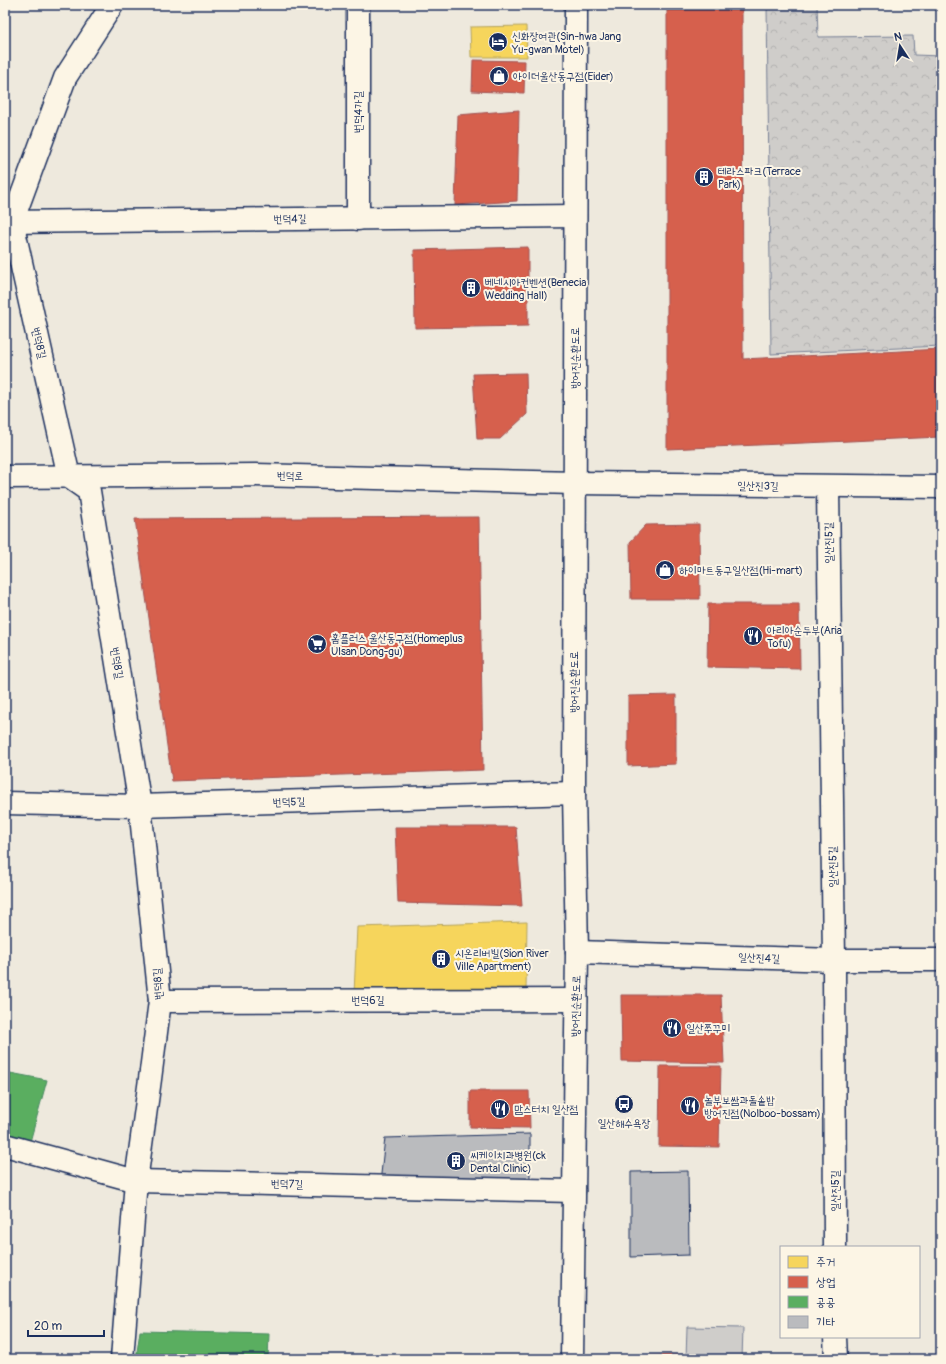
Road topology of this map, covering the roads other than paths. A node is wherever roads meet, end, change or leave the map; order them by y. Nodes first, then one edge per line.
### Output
1 (112, 5) edge
2 (358, 5) edge
3 (576, 5) edge
4 (575, 216) junction
5 (358, 219) junction
6 (8, 222) edge
7 (5, 477) edge
8 (69, 477) junction
9 (575, 483) junction
10 (828, 487) junction
11 (941, 487) edge
12 (574, 793) junction
13 (5, 803) edge
14 (140, 806) junction
15 (577, 952) junction
16 (834, 960) junction
17 (941, 960) edge
18 (576, 1000) junction
19 (160, 1001) junction
20 (5, 1145) edge
21 (136, 1181) junction
22 (574, 1191) junction
23 (835, 1246) edge
24 (836, 1338) edge
25 (122, 1359) edge
26 (572, 1359) edge
27 (836, 1359) edge

1 - 6 street
2 - 5 street, 번덕4가길
3 - 4 street, 방어진순환도로
4 - 5 street, 번덕4길
4 - 9 street, 방어진순환도로
5 - 6 street, 번덕4길
6 - 8 street, 번덕8길
7 - 8 street, 번덕로
8 - 9 street, 번덕로
8 - 14 street, 번덕8길
9 - 10 street, 일산진3길
9 - 12 street, 방어진순환도로
10 - 11 street, 일산진3길
10 - 16 street, 일산진5길
12 - 14 street, 번덕5길
12 - 15 street, 방어진순환도로
13 - 14 street, 번덕5길
14 - 19 street, 번덕8길
15 - 16 street, 일산진4길
15 - 18 street, 방어진순환도로
16 - 17 street, 일산진4길
16 - 23 street, 일산진5길
18 - 19 street, 번덕6길
18 - 22 street, 방어진순환도로
19 - 21 street, 번덕8길
20 - 21 street, 번덕7길
21 - 22 street, 번덕7길
21 - 25 street, 번덕8길
22 - 26 street, 방어진순환도로
24 - 27 street

